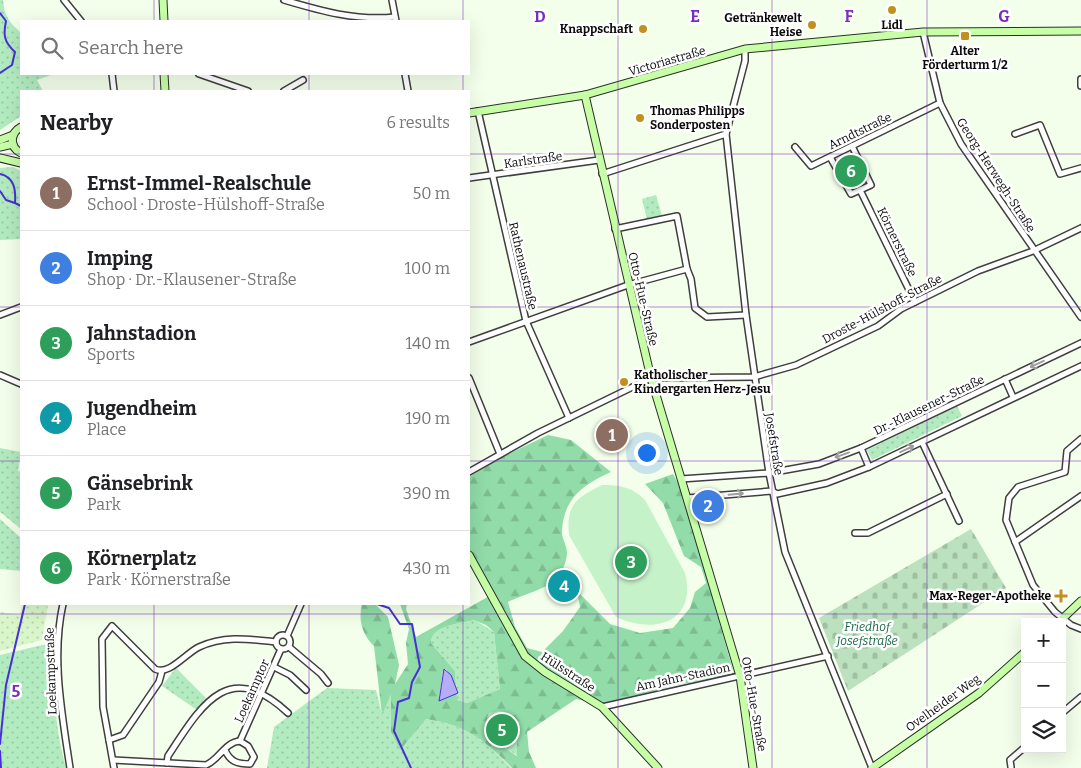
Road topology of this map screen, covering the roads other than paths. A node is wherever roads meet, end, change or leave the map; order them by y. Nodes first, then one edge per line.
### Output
1 (64, 0) edge
2 (164, 0) edge
3 (284, 0) edge
4 (392, 0) edge
5 (395, 19) edge
6 (80, 20) edge
7 (164, 20) edge
8 (1081, 31) edge
9 (923, 32) junction
10 (745, 50) junction
11 (112, 75) edge
12 (164, 75) edge
13 (202, 75) edge
14 (405, 75) edge
15 (1081, 79) edge
16 (303, 80) dead end
17 (1081, 86) edge
18 (114, 90) edge
19 (165, 90) edge
20 (245, 90) edge
21 (286, 90) edge
22 (408, 90) edge
23 (585, 94) junction
24 (940, 103) junction
25 (478, 111) junction
26 (470, 113) edge
27 (20, 128) edge
28 (726, 134) junction
29 (1016, 134) dead end
30 (13, 135) junction
31 (0, 140) edge
32 (13, 144) junction
33 (852, 146) junction
34 (0, 147) edge
35 (795, 147) dead end
36 (20, 152) edge
37 (830, 157) junction
38 (0, 158) edge
39 (599, 160) junction
40 (20, 163) edge
41 (1081, 168) edge
42 (602, 174) junction
43 (492, 176) junction
44 (470, 178) edge
45 (860, 190) junction
46 (1081, 228) edge
47 (615, 230) junction
48 (1033, 251) junction
49 (687, 269) junction
50 (628, 285) junction
51 (916, 302) junction
52 (20, 307) edge
53 (0, 315) edge
54 (746, 315) junction
55 (1081, 317) edge
56 (526, 321) junction
57 (470, 342) edge
58 (1081, 343) edge
59 (1081, 366) edge
60 (0, 375) edge
61 (754, 377) junction
62 (651, 378) junction
63 (1005, 379) junction
64 (470, 380) edge
65 (20, 384) edge
66 (1013, 397) junction
67 (569, 418) junction
68 (1081, 439) edge
69 (922, 442) junction
70 (861, 448) junction
71 (500, 454) junction
72 (869, 467) junction
73 (470, 471) edge
74 (769, 473) junction
75 (681, 479) junction
76 (772, 491) junction
77 (947, 494) junction
78 (1081, 496) edge
79 (687, 498) junction
80 (959, 521) dead end
81 (854, 533) dead end
82 (1015, 542) junction
83 (470, 556) edge
84 (1081, 602) edge
85 (63, 605) edge
86 (301, 605) edge
87 (1059, 618) edge
88 (1062, 618) edge
89 (1066, 623) edge
90 (1081, 629) edge
91 (287, 636) junction
92 (276, 642) junction
93 (289, 647) junction
94 (281, 649) junction
95 (828, 656) junction
96 (1021, 656) edge
97 (274, 667) junction
98 (162, 671) junction
99 (740, 676) junction
100 (328, 683) dead end
101 (306, 690) dead end
102 (262, 694) junction
103 (1081, 696) edge
104 (602, 707) junction
105 (1066, 709) edge
106 (288, 713) dead end
107 (109, 740) junction
108 (240, 741) junction
109 (225, 750) junction
110 (1021, 751) edge
111 (113, 760) junction
112 (167, 763) junction
113 (1011, 767) dead end
114 (70, 768) edge
115 (114, 768) edge
116 (658, 768) edge
117 (753, 768) edge
118 (872, 768) edge

1 - 6 street
2 - 7 main road
3 - 5 street
4 - 5 street
8 - 9 main road, Victoriastraße
9 - 10 main road, Victoriastraße
9 - 24 street, Georg-Herwegh-Straße
10 - 23 main road, Victoriastraße
10 - 28 street, Josefstraße
11 - 18 street
12 - 19 main road
13 - 20 street
14 - 22 street
15 - 17 street
16 - 21 street
23 - 25 main road, Victoriastraße
23 - 39 main road, Otto-Hue-Straße
24 - 33 street, Arndtstraße
24 - 48 street, Georg-Herwegh-Straße
25 - 26 main road, Victoriastraße
25 - 43 street, Rathenaustraße
27 - 30 main road
28 - 42 street
28 - 54 street, Josefstraße
29 - 41 street
30 - 31 main road
30 - 32 main road
32 - 34 main road
32 - 36 main road
33 - 37 street, Arndtstraße
33 - 45 street
35 - 37 street, Arndtstraße
37 - 45 street
38 - 40 main road
39 - 42 main road, Otto-Hue-Straße
39 - 43 street, Karlstraße
42 - 47 main road, Otto-Hue-Straße
43 - 44 street, Karlstraße
43 - 56 street, Rathenaustraße
45 - 51 street, Körnerstraße
46 - 48 street, Droste-Hülshoff-Straße
47 - 49 street
47 - 50 main road, Otto-Hue-Straße
48 - 51 street, Droste-Hülshoff-Straße
48 - 55 street, Georg-Herwegh-Straße
49 - 50 street
49 - 54 street
50 - 56 street
50 - 62 main road, Otto-Hue-Straße
51 - 61 street, Droste-Hülshoff-Straße
52 - 53 street
54 - 61 street, Josefstraße
56 - 57 street
56 - 67 street, Rathenaustraße
58 -> 63 street, Dr.-Klausener-Straße
59 - 66 street
60 - 65 street
61 - 62 street, Droste-Hülshoff-Straße
61 - 74 street, Josefstraße
62 - 67 street, Droste-Hülshoff-Straße
62 - 75 main road, Otto-Hue-Straße
63 - 66 street
63 - 70 street, Dr.-Klausener-Straße
64 - 71 street
66 - 69 street
67 - 71 street, Droste-Hülshoff-Straße
68 - 82 street
72 -> 69 street
69 - 77 street
70 - 72 street
70 -> 74 street, Dr.-Klausener-Straße
71 - 73 street, Droste-Hülshoff-Straße
72 - 76 street
74 - 75 street, Dr.-Klausener-Straße
74 - 76 street, Josefstraße
75 - 79 main road, Otto-Hue-Straße
79 -> 76 street
76 - 95 street, Josefstraße
77 - 80 street
77 - 81 street
78 - 82 street
79 - 99 main road, Otto-Hue-Straße
82 - 87 street
83 - 104 main road, Hülsstraße
84 - 88 main road
85 - 114 street, Loekampstraße
86 - 91 street
89 - 90 street
91 - 92 street
91 - 93 street
92 - 94 street, Loekamptor
92 - 98 street
93 - 94 street, Loekamptor
93 - 100 street
94 - 97 street, Loekamptor
95 - 99 street, Am Jahn-Stadion
95 - 118 street, Josefstraße
96 - 118 main road, Ovelheider Weg
97 - 101 street
97 - 102 street, Loekamptor
98 - 107 street
98 - 107 street
99 - 104 street, Am Jahn-Stadion
99 - 117 main road, Otto-Hue-Straße
102 - 106 street
102 - 108 street, Loekamptor
102 - 112 street
103 - 105 street
104 - 116 main road, Hülsstraße
107 - 111 street
108 - 109 street
108 - 109 street
109 - 112 street
110 - 113 street
111 - 112 street
111 - 115 street

